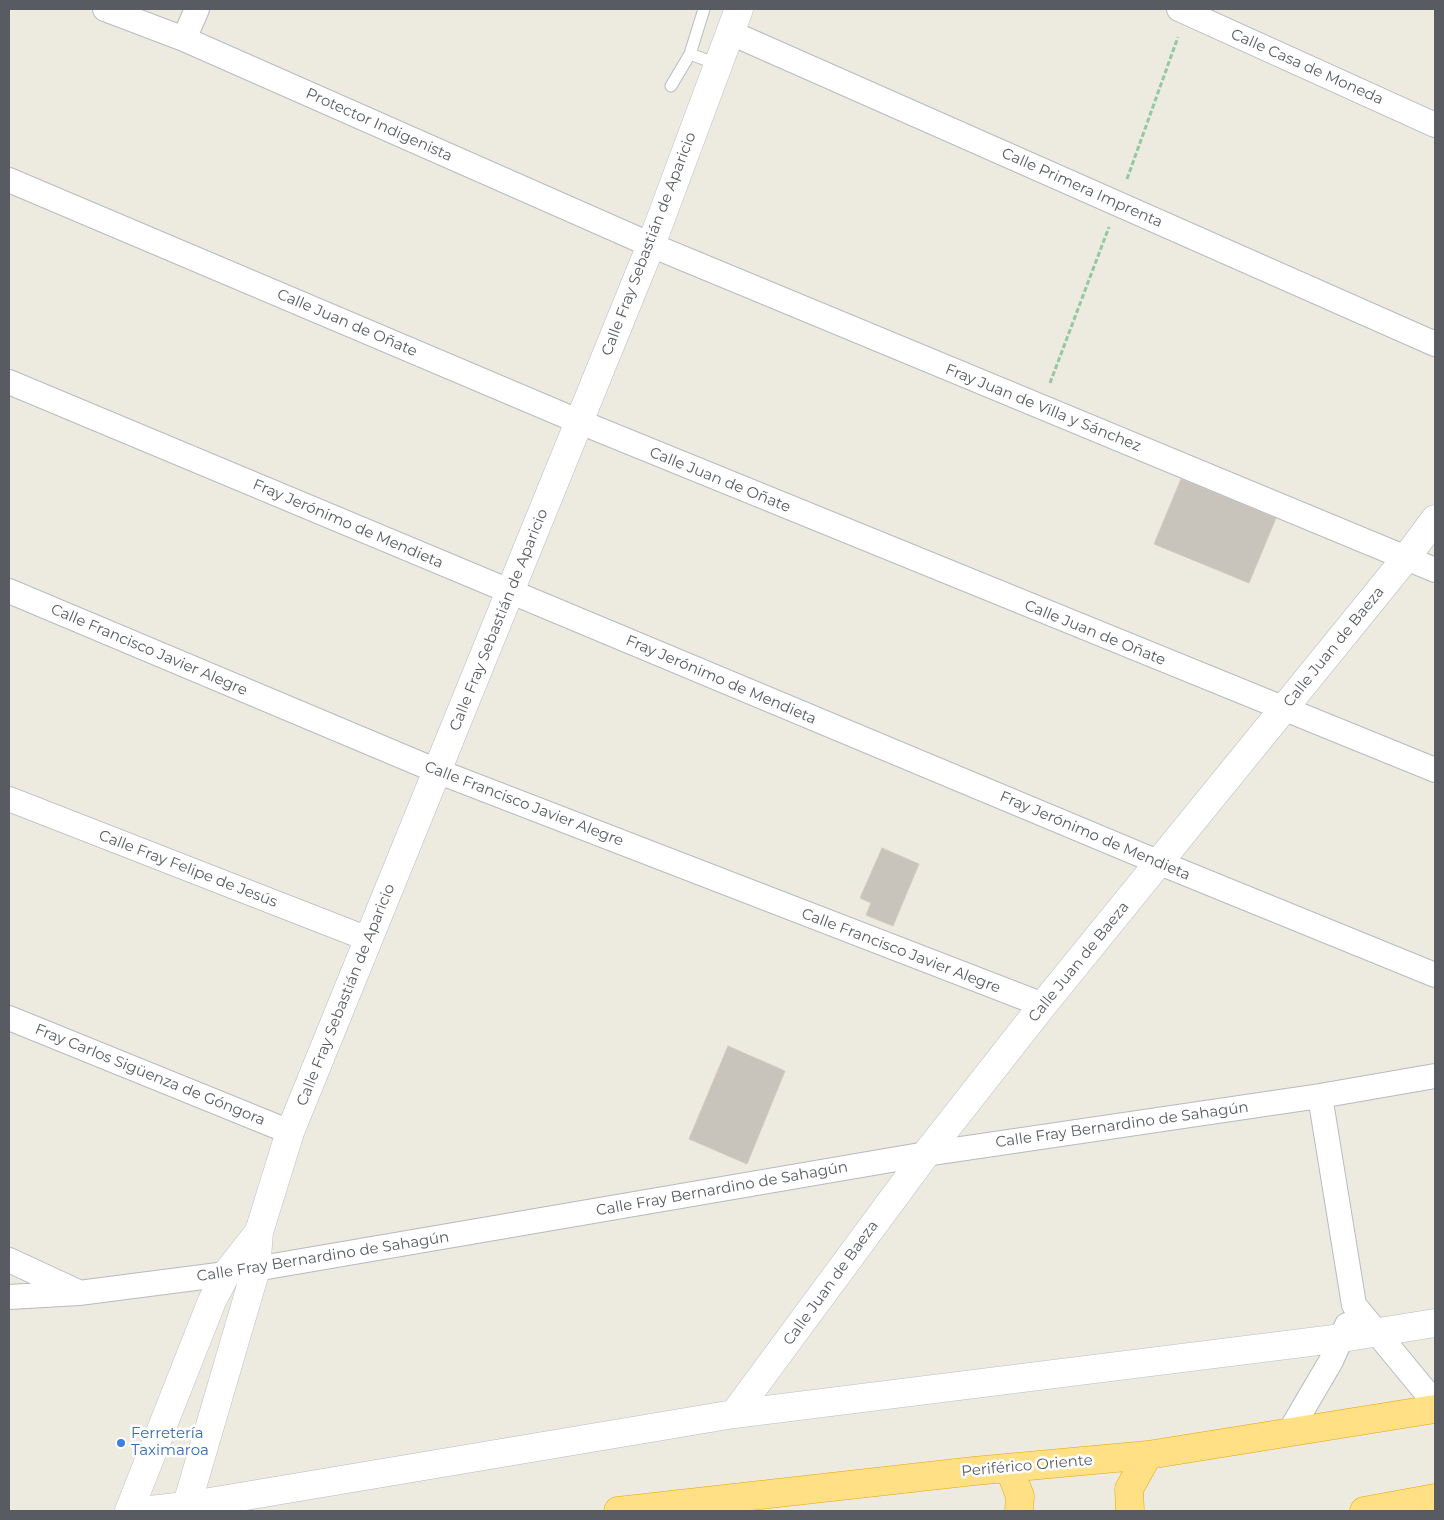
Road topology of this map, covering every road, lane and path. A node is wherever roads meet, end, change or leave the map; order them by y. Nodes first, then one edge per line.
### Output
1 (105, 9) edge
2 (197, 9) edge
3 (704, 9) edge
4 (1184, 10) edge
5 (734, 20) edge
6 (184, 39) junction
7 (690, 54) junction
8 (717, 64) junction
9 (670, 86) dead end
10 (1435, 125) edge
11 (9, 180) edge
12 (1118, 204) junction
13 (651, 245) junction
14 (1435, 344) edge
15 (9, 382) edge
16 (1041, 407) junction
17 (580, 422) junction
18 (1435, 519) edge
19 (1406, 558) junction
20 (1435, 570) edge
21 (9, 591) edge
22 (510, 592) junction
23 (1282, 710) junction
24 (1435, 770) edge
25 (437, 771) junction
26 (9, 799) edge
27 (1160, 863) junction
28 (368, 939) junction
29 (1435, 975) edge
30 (1043, 1006) junction
31 (9, 1018) edge
32 (1435, 1076) edge
33 (1320, 1096) junction
34 (290, 1132) junction
35 (926, 1154) junction
36 (258, 1232) junction
37 (9, 1260) edge
38 (256, 1269) junction
39 (226, 1274) junction
40 (79, 1293) junction
41 (9, 1297) edge
42 (1354, 1305) junction
43 (1435, 1323) edge
44 (1376, 1334) junction
45 (1342, 1338) junction
46 (1435, 1403) edge
47 (1435, 1409) edge
48 (734, 1414) junction
49 (1290, 1431) junction
50 (1148, 1455) junction
51 (1010, 1468) junction
52 (1435, 1498) edge
53 (186, 1509) edge
54 (128, 1511) edge
55 (141, 1511) edge
56 (618, 1511) edge
57 (1019, 1511) edge
58 (1130, 1511) edge
59 (1364, 1511) edge

1 - 6 street, Protector Indigenista
2 - 6 street
3 - 7 lane
4 - 10 street, Calle Casa de Moneda
4 - 12 path
5 - 8 street, Calle Fray Sebastián de Aparicio
5 - 12 street, Calle Primera Imprenta
6 - 13 street, Protector Indigenista
7 - 8 lane
7 - 9 lane
8 - 13 street, Calle Fray Sebastián de Aparicio
11 - 17 street, Calle Juan de Oñate
12 - 14 street, Calle Primera Imprenta
12 - 16 path
13 - 16 street, Fray Juan de Villa y Sánchez
13 - 17 street, Calle Fray Sebastián de Aparicio
15 - 22 street, Fray Jerónimo de Mendieta
16 - 19 street, Fray Juan de Villa y Sánchez
17 - 22 street, Calle Fray Sebastián de Aparicio
17 - 23 street, Calle Juan de Oñate
18 - 19 street, Calle Juan de Baeza
19 - 20 street, Fray Juan de Villa y Sánchez
19 - 23 street, Calle Juan de Baeza
21 - 25 street, Calle Francisco Javier Alegre
22 - 25 street, Calle Fray Sebastián de Aparicio
22 - 27 street, Fray Jerónimo de Mendieta
23 - 24 street, Calle Juan de Oñate
23 - 27 street, Calle Juan de Baeza
25 - 28 street, Calle Fray Sebastián de Aparicio
25 - 30 street, Calle Francisco Javier Alegre
26 - 28 street, Calle Fray Felipe de Jesús
27 - 29 street, Fray Jerónimo de Mendieta
27 - 30 street, Calle Juan de Baeza
28 - 34 street, Calle Fray Sebastián de Aparicio
30 - 35 street, Calle Juan de Baeza
31 - 34 street, Fray Carlos Sigüenza de Góngora
32 - 33 street, Calle Fray Bernardino de Sahagún
33 - 35 street, Calle Fray Bernardino de Sahagún
33 - 42 street
34 - 36 street, Calle Fray Sebastián de Aparicio
35 - 38 street, Calle Fray Bernardino de Sahagún
35 - 48 street, Calle Juan de Baeza
36 - 38 street, Calle Fray Sebastián de Aparicio
36 - 39 street, Calle Fray Sebastián de Aparicio
37 - 40 street
38 - 39 street, Calle Fray Bernardino de Sahagún
38 - 53 street, Calle Fray Sebastián de Aparicio
39 - 40 street, Calle Fray Bernardino de Sahagún
39 - 54 street, Calle Fray Sebastián de Aparicio
40 - 41 street, Calle Fray Bernardino de Sahagún
42 - 44 street
42 - 45 street
43 - 44 street
44 - 45 street
44 - 46 street
45 - 48 street
45 - 49 street
47 - 49 highway, Periférico Oriente
48 - 53 street
49 - 50 highway, Periférico Oriente
50 - 51 highway, Periférico Oriente
50 - 58 highway
51 - 56 highway, Periférico Oriente
51 - 57 highway
52 - 59 highway
53 - 55 street

